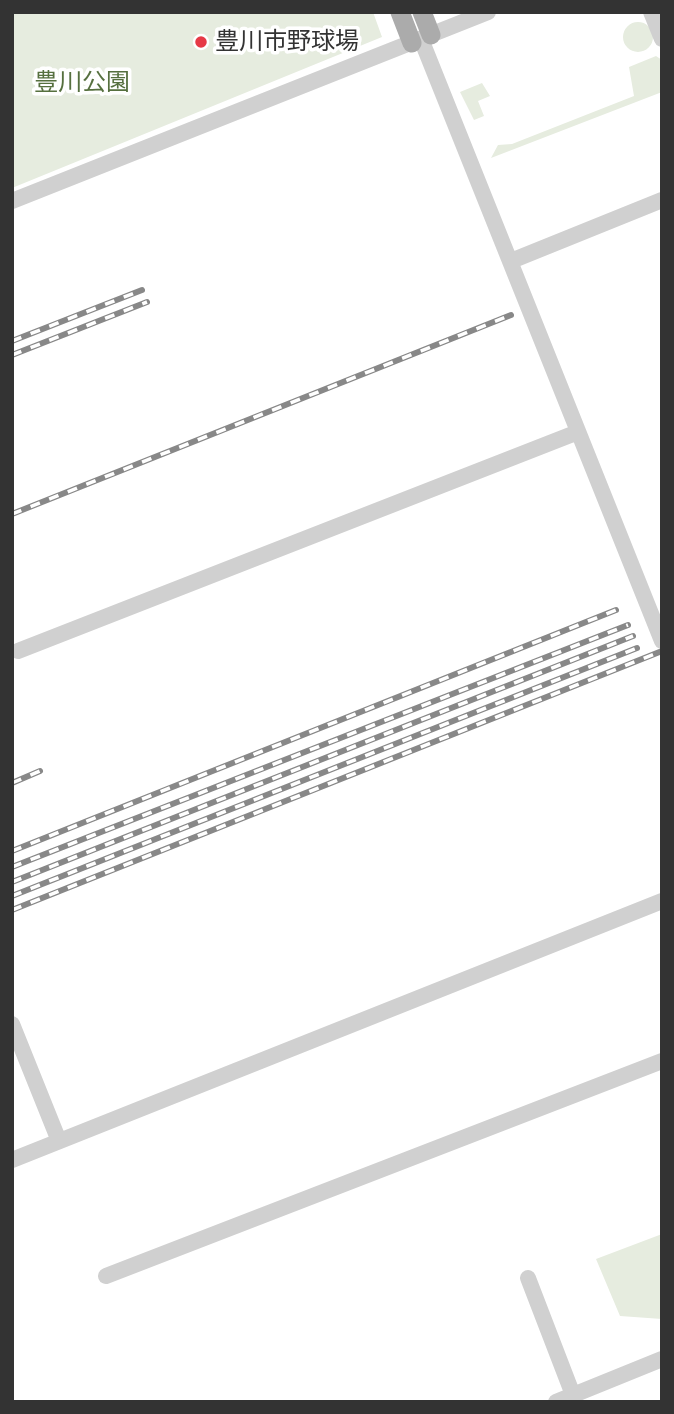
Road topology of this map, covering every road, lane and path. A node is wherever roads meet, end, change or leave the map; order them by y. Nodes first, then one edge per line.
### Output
1 (400, 12) edge
2 (422, 12) edge
3 (488, 12) edge
4 (651, 12) edge
5 (421, 39) junction
6 (662, 39) edge
7 (12, 201) edge
8 (662, 201) edge
9 (511, 261) junction
10 (578, 432) junction
11 (662, 641) edge
12 (18, 651) dead end
13 (662, 901) edge
14 (12, 1024) edge
15 (662, 1061) edge
16 (59, 1141) junction
17 (12, 1160) edge
18 (106, 1276) dead end
19 (528, 1278) dead end
20 (662, 1359) edge
21 (573, 1395) junction
22 (556, 1402) edge

1 - 5 main road
2 - 5 main road
3 - 5 street
4 - 6 street
5 - 7 street
5 - 9 street
8 - 9 street
9 - 10 street
10 - 11 street
10 - 12 street
13 - 16 street
14 - 16 street
15 - 18 street
16 - 17 street
19 - 21 street
20 - 21 street
21 - 22 street

